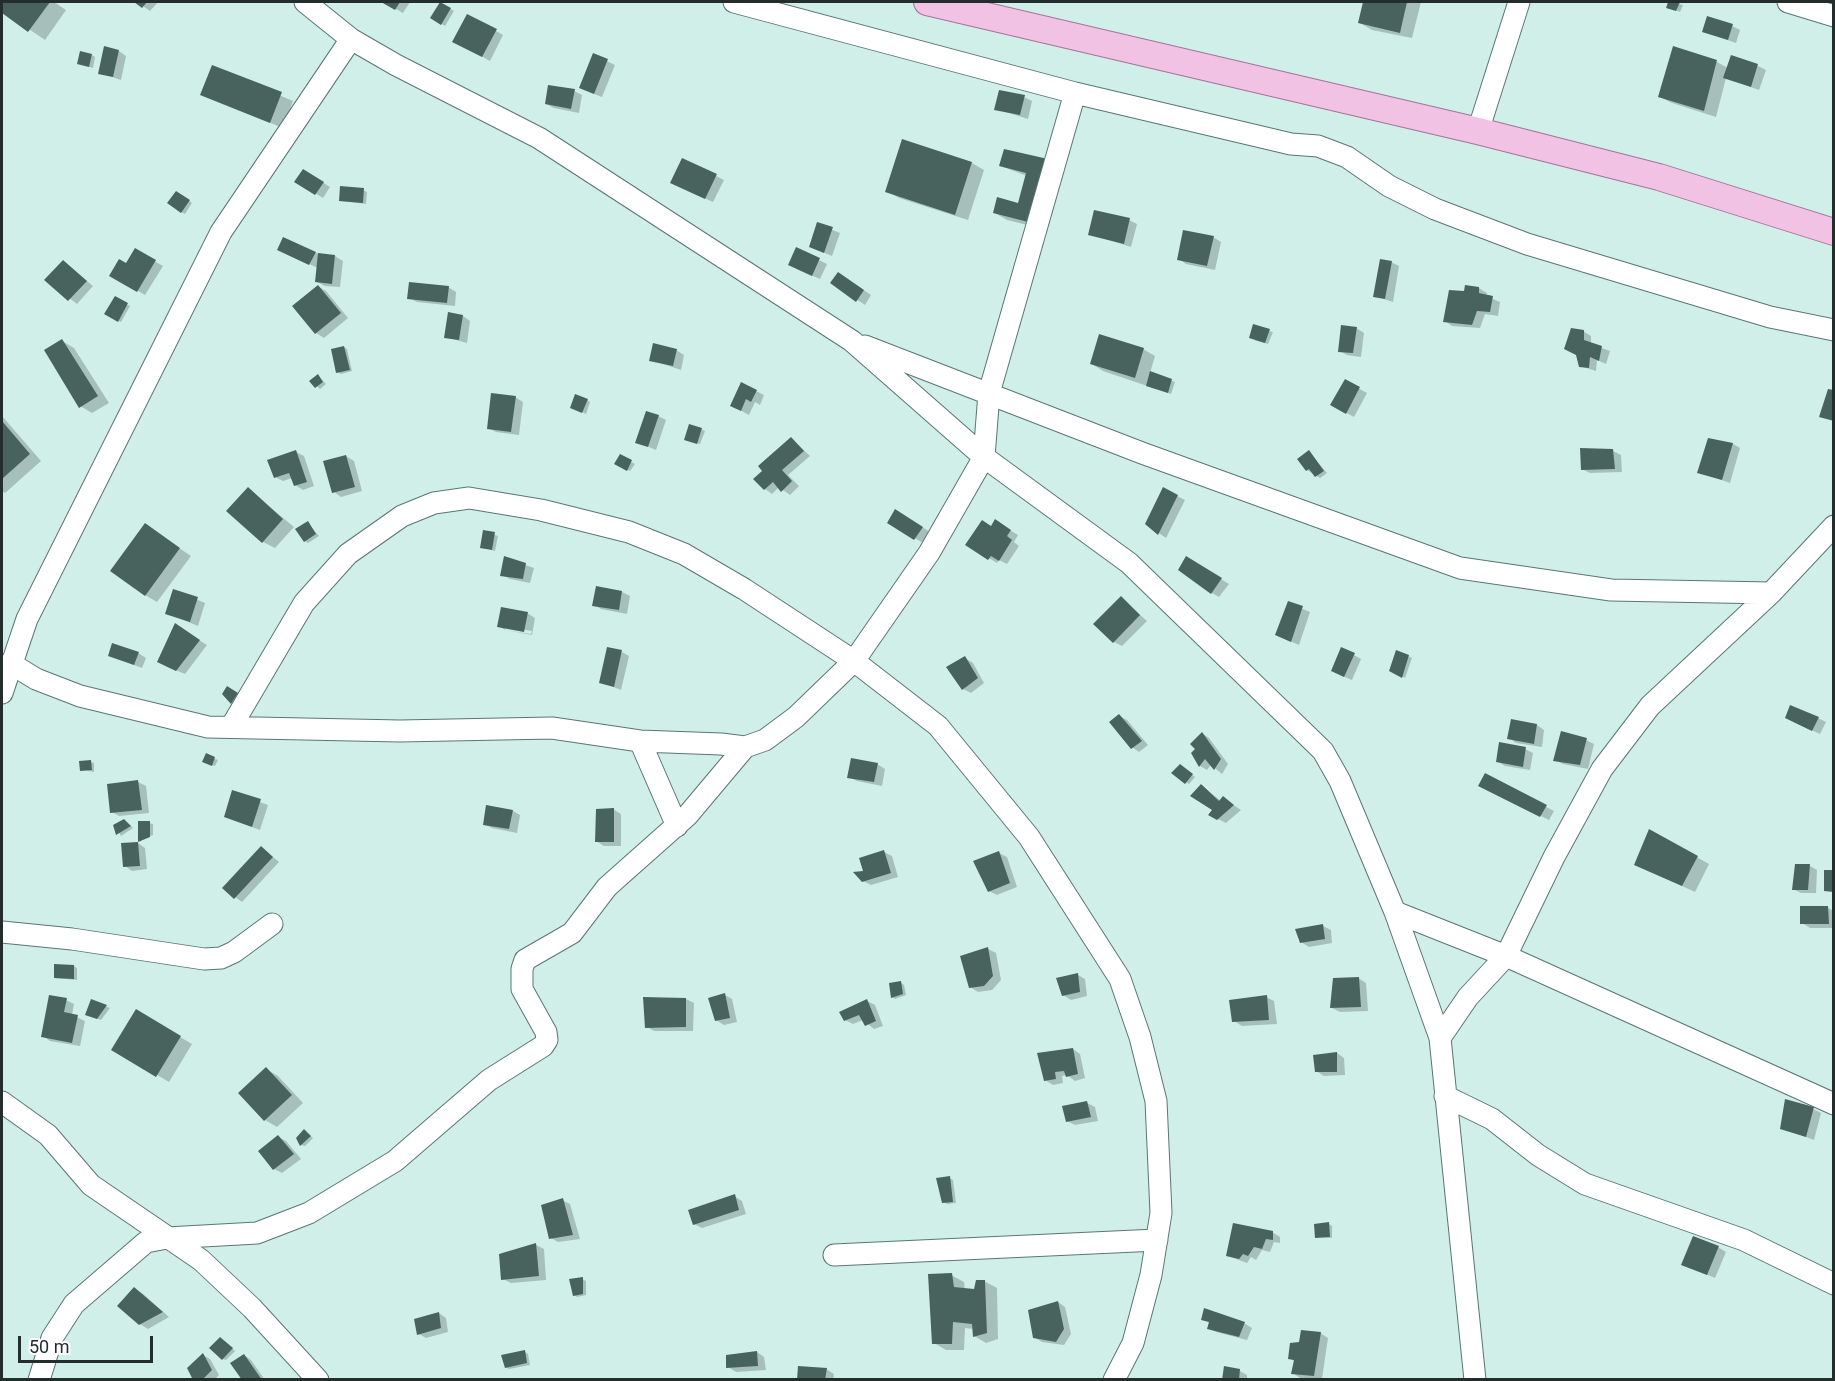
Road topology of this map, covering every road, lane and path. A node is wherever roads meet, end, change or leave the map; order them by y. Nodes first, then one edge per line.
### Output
1 (305, 2) edge
2 (734, 2) edge
3 (927, 2) edge
4 (1519, 2) edge
5 (1788, 2) edge
6 (1833, 16) edge
7 (351, 39) junction
8 (1075, 93) junction
9 (1478, 131) junction
10 (1833, 232) edge
11 (1833, 330) edge
12 (852, 341) junction
13 (989, 393) junction
14 (984, 457) junction
15 (1833, 526) edge
16 (1771, 593) junction
17 (854, 661) junction
18 (10, 663) junction
19 (2, 693) edge
20 (231, 727) junction
21 (640, 741) junction
22 (745, 747) junction
23 (677, 826) junction
24 (1395, 912) junction
25 (272, 924) dead end
26 (2, 932) edge
27 (1506, 956) junction
28 (1440, 1038) junction
29 (1445, 1096) junction
30 (2, 1102) edge
31 (1833, 1104) edge
32 (167, 1238) junction
33 (1157, 1240) junction
34 (834, 1255) dead end
35 (1833, 1284) edge
36 (39, 1380) edge
37 (318, 1380) edge
38 (1114, 1380) edge
39 (1475, 1380) edge

1 - 7 street
2 - 8 street
3 - 9 main road
4 - 9 street
5 - 6 street
7 - 12 street
7 - 18 street
8 - 11 street
8 - 13 street
9 - 10 main road
12 - 13 street
12 - 14 street
13 - 14 street
13 - 16 street
14 - 17 street
14 - 24 street
15 - 16 street
16 - 27 street
17 - 20 street
17 - 22 street
17 - 33 street
18 - 19 street
18 - 20 street
20 - 21 street
21 - 22 street
21 - 23 street
22 - 23 street
23 - 32 street
24 - 27 street
24 - 28 street
25 - 26 street
27 - 28 street
27 - 31 street
28 - 29 street
29 - 35 street
29 - 39 street
30 - 32 street
32 - 36 street
32 - 37 street
33 - 34 street
33 - 38 street

